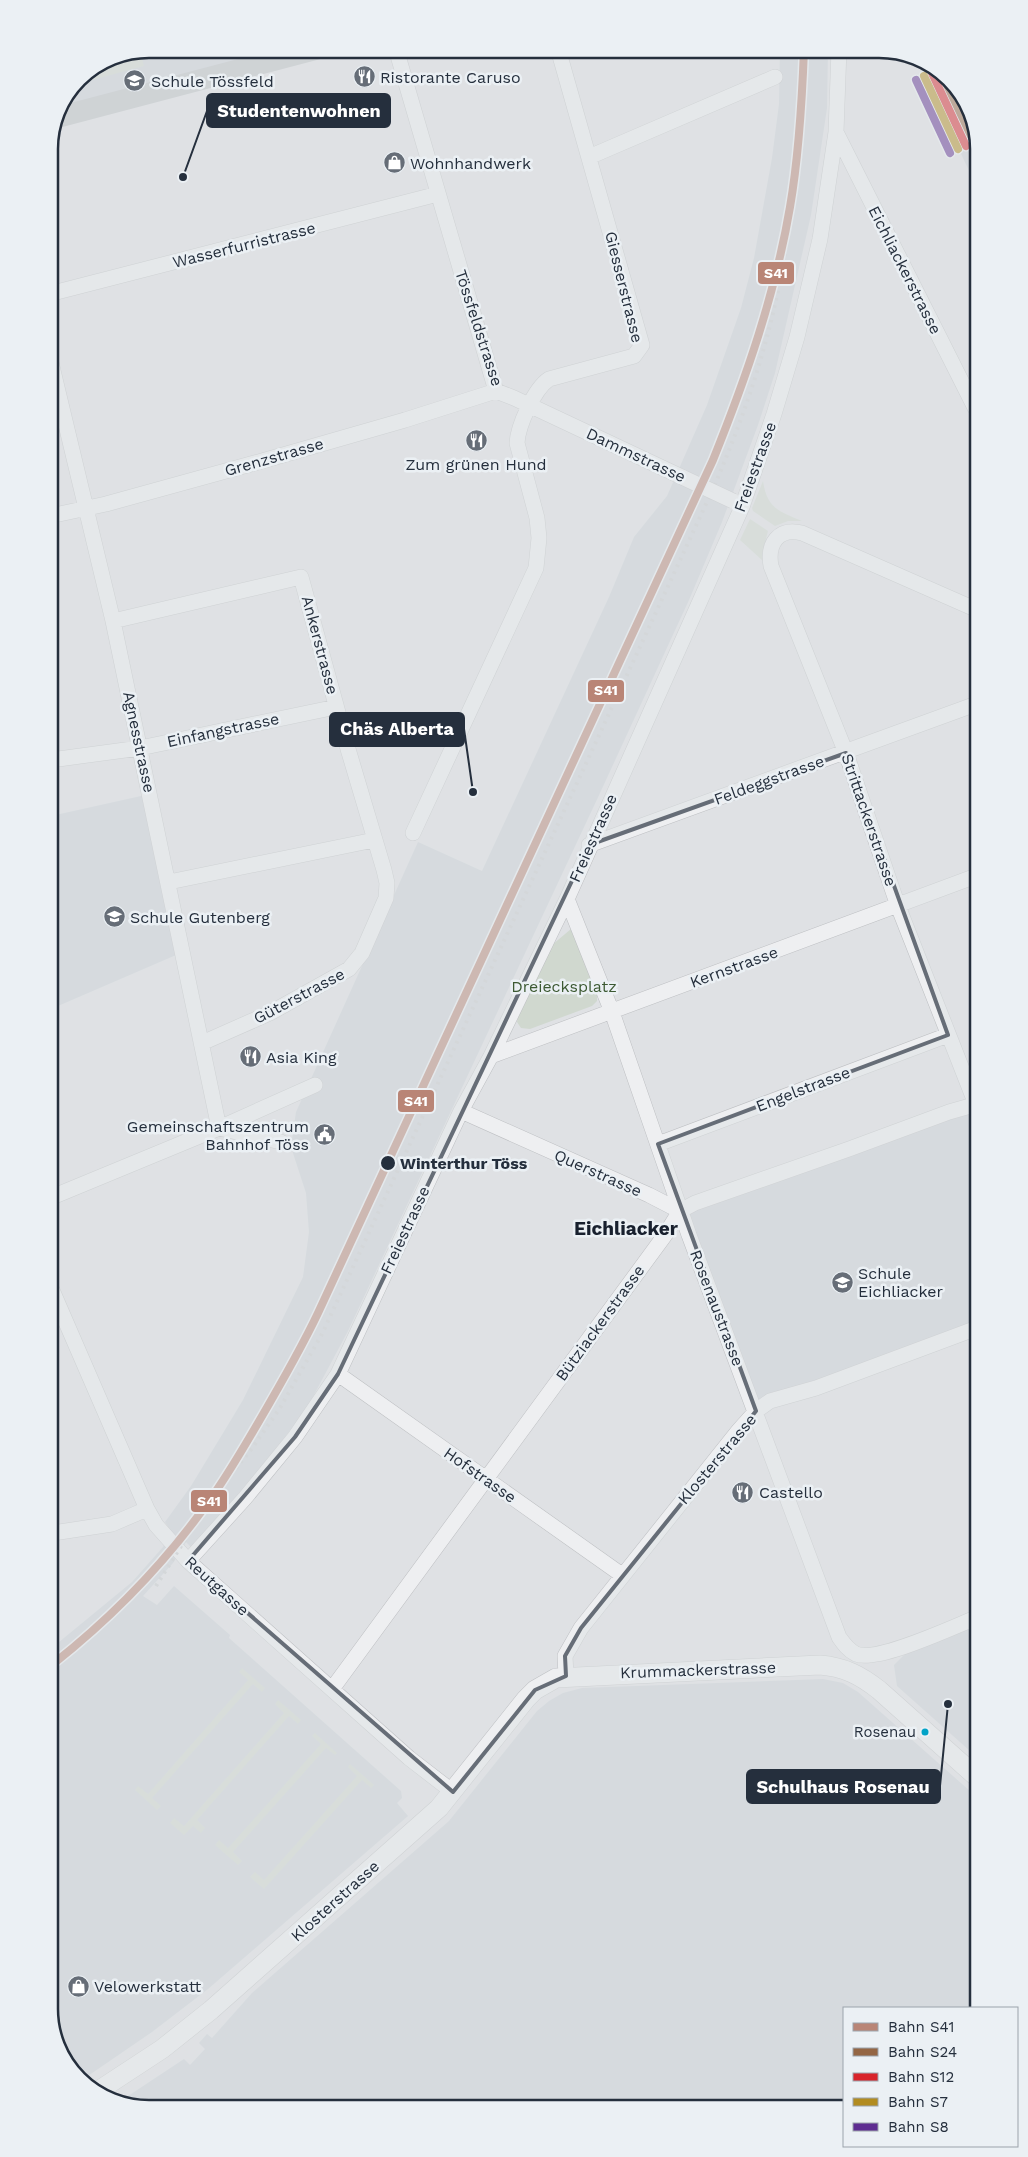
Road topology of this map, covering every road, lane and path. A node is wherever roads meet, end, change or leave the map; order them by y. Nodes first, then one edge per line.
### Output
1 (283, 58) edge
2 (399, 58) edge
3 (561, 58) edge
4 (839, 58) edge
5 (775, 77) dead end
6 (64, 116) edge
7 (836, 132) junction
8 (589, 157) junction
9 (438, 194) junction
10 (58, 292) edge
11 (496, 391) junction
12 (58, 392) edge
13 (970, 398) edge
14 (530, 405) junction
15 (737, 504) junction
16 (86, 509) junction
17 (58, 514) edge
18 (970, 606) edge
19 (113, 621) junction
20 (970, 706) edge
21 (336, 707) junction
22 (140, 748) junction
23 (846, 752) junction
24 (58, 759) edge
25 (413, 833) dead end
26 (374, 840) junction
27 (589, 845) junction
28 (970, 878) edge
29 (169, 882) junction
30 (567, 899) junction
31 (898, 906) junction
32 (612, 1012) junction
33 (948, 1035) junction
34 (202, 1043) junction
35 (491, 1056) junction
36 (315, 1084) dead end
37 (970, 1090) edge
38 (970, 1107) edge
39 (461, 1111) junction
40 (218, 1128) junction
41 (281, 1142) dead end
42 (658, 1144) junction
43 (58, 1195) edge
44 (680, 1211) junction
45 (58, 1304) edge
46 (970, 1331) edge
47 (338, 1374) junction
48 (756, 1412) junction
49 (485, 1478) junction
50 (147, 1510) junction
51 (58, 1532) edge
52 (188, 1561) junction
53 (622, 1575) junction
54 (970, 1620) edge
55 (854, 1663) junction
56 (566, 1676) junction
57 (546, 1682) joint
58 (332, 1689) junction
59 (970, 1771) edge
60 (453, 1792) junction
61 (104, 2087) edge

1 - 6 main road
2 - 9 street, Tössfeldstrasse
3 - 8 street, Giesserstrasse
4 - 7 street, Freiestrasse
5 - 8 street
7 - 13 street, Eichliackerstrasse
7 - 15 street, Freiestrasse
8 - 14 street, Giesserstrasse
9 - 10 street, Wasserfurristrasse
9 - 11 street, Tössfeldstrasse
11 - 14 street, Tössfeldstrasse
11 - 16 street, Grenzstrasse
12 - 16 street, Agnesstrasse
14 - 15 street, Dammstrasse, bridge
14 - 25 street
15 - 27 street, Freiestrasse
16 - 17 street, Grenzstrasse
16 - 19 street, Agnesstrasse
18 - 23 street, Strittackerstrasse
19 - 21 street, Ankerstrasse
19 - 22 street, Agnesstrasse
20 - 23 street, Feldeggstrasse
21 - 22 street, Einfangstrasse
21 - 26 street, Ankerstrasse
22 - 24 street, Einfangstrasse
22 - 29 street, Agnesstrasse
23 - 27 street, Feldeggstrasse
23 - 31 street, Strittackerstrasse
26 - 29 street
26 - 34 street, Güterstrasse
27 - 30 street, Freiestrasse
28 - 31 street, Kernstrasse
29 - 34 street, Agnesstrasse
30 - 32 street, Rosenaustrasse
30 - 35 street, Freiestrasse
31 - 32 street, Kernstrasse
31 - 33 street, Strittackerstrasse
32 - 35 street, Kernstrasse
32 - 42 street, Rosenaustrasse
33 - 37 street, Strittackerstrasse
33 - 42 street, Engelstrasse
34 - 40 street, Agnesstrasse
35 - 39 street, Freiestrasse
36 - 40 street
38 - 44 street, Bütziackerstrasse
39 - 44 street, Querstrasse
39 - 47 street, Freiestrasse
40 - 41 street
40 - 43 street
42 - 44 street, Rosenaustrasse
44 - 48 street, Rosenaustrasse
44 - 49 street, Bütziackerstrasse
45 - 50 street, Reutgasse
46 - 48 street, Klosterstrasse
47 - 49 street, Hofstrasse
47 - 52 street, Freiestrasse
48 - 53 street, Klosterstrasse
48 - 55 street, Rosenaustrasse
49 - 53 street, Hofstrasse
49 - 58 street, Bütziackerstrasse
50 - 51 street
50 - 52 street, Reutgasse
52 - 58 street, Reutgasse
53 - 56 street, Klosterstrasse
54 - 55 street, Krummackerstrasse
55 - 56 street, Krummackerstrasse
55 - 59 street, Rosenaustrasse
56 - 57 street, Krummackerstrasse
57 - 60 street, Klosterstrasse
58 - 60 street, Reutgasse
60 - 61 street, Klosterstrasse

